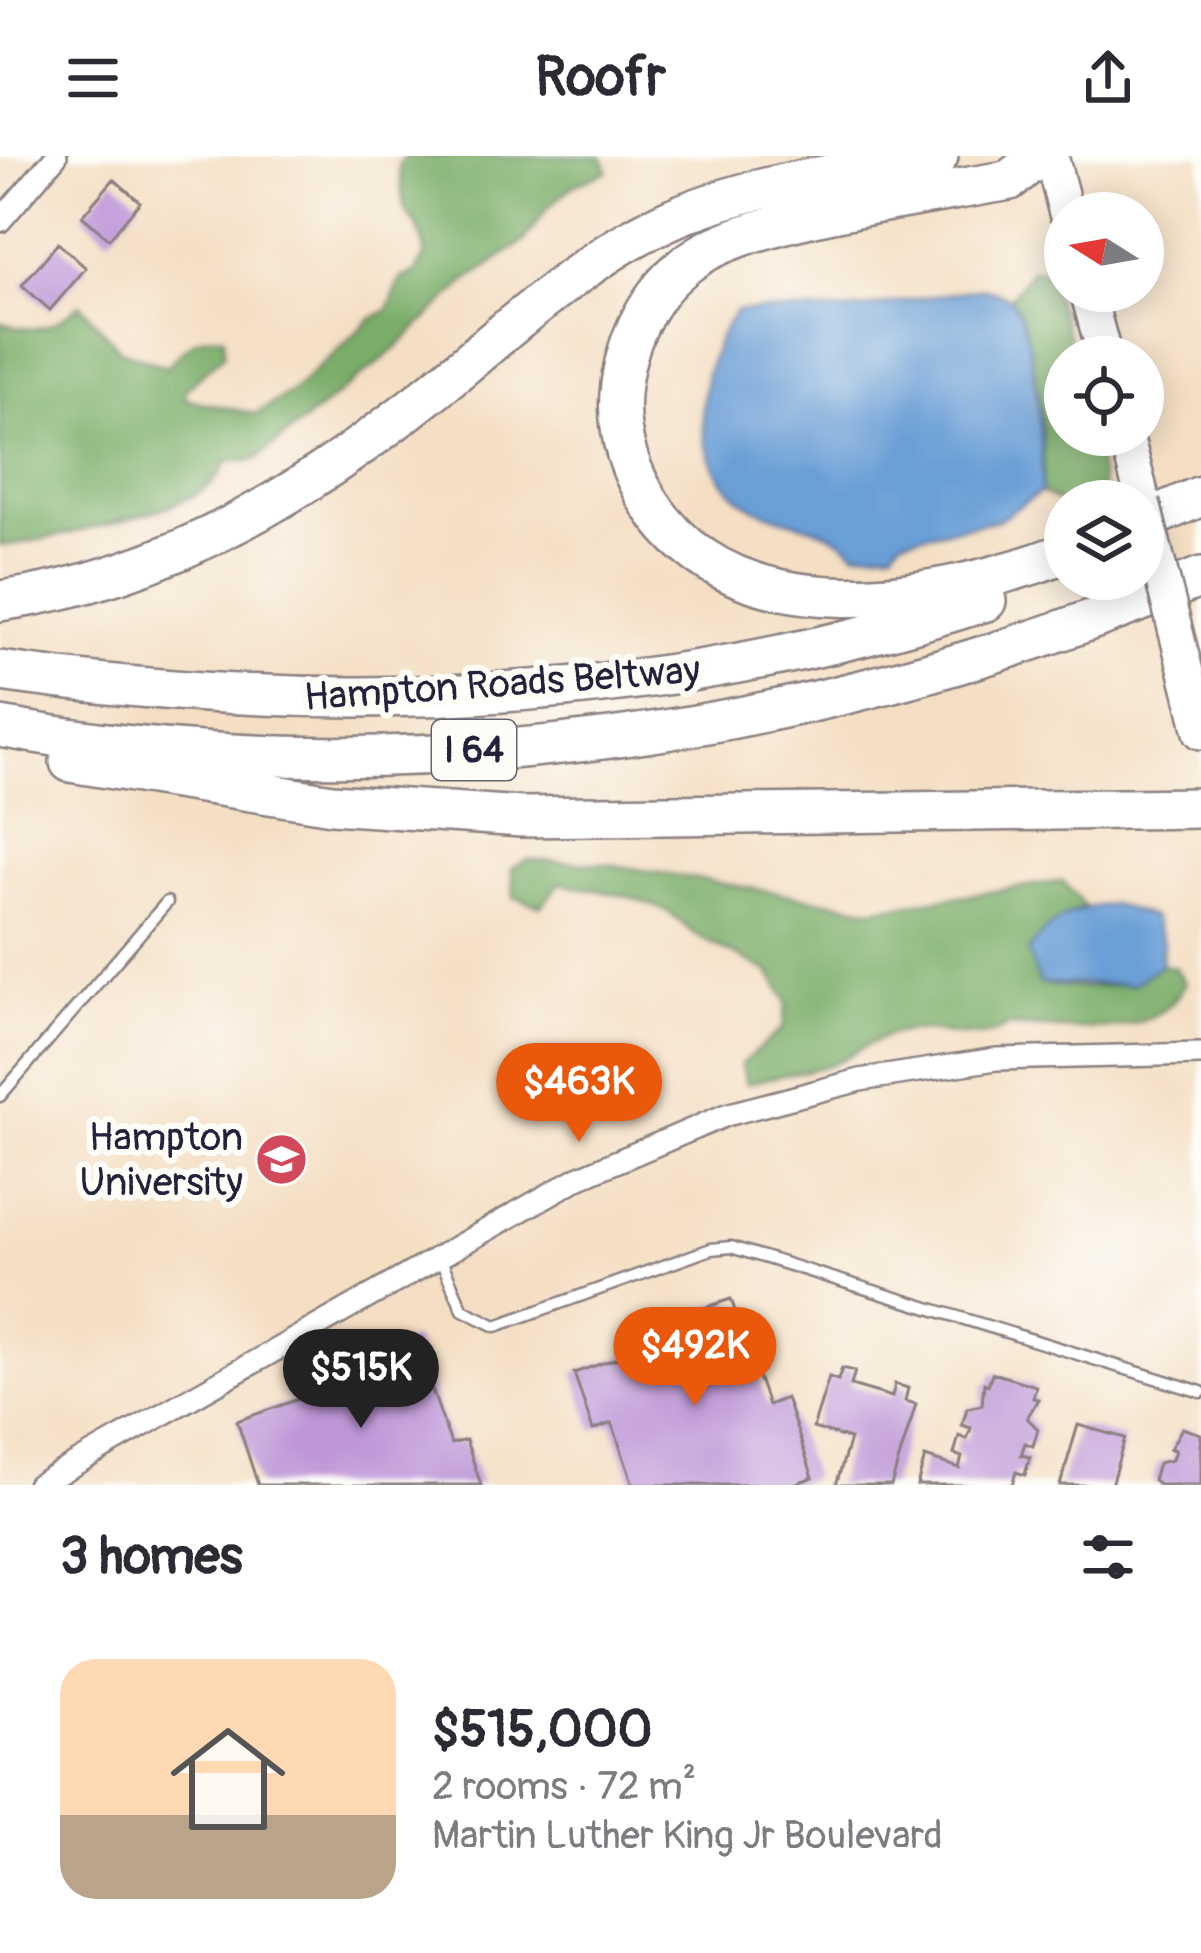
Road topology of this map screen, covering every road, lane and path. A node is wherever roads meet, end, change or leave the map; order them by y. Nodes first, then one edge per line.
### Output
1 (56, 156) edge
2 (938, 156) edge
3 (1039, 156) edge
4 (1051, 156) edge
5 (1060, 192) edge
6 (0, 221) edge
7 (1201, 496) edge
8 (1164, 512) edge
9 (1201, 518) edge
10 (1164, 533) edge
11 (1044, 560) edge
12 (1201, 577) edge
13 (1044, 582) edge
14 (1164, 585) edge
15 (1201, 600) edge
16 (0, 601) edge
17 (942, 670) junction
18 (0, 671) edge
19 (1197, 716) edge
20 (0, 727) edge
21 (0, 750) edge
22 (1201, 808) edge
23 (167, 902) dead end
24 (1201, 1054) edge
25 (0, 1096) edge
26 (440, 1258) junction
27 (1201, 1392) edge
28 (38, 1485) edge

1 - 6 street
2 - 16 highway
3 - 11 highway
4 - 5 main road
7 - 8 highway
9 - 10 highway
12 - 17 highway, Hampton Roads Beltway / I 64
13 - 18 highway, Hampton Roads Beltway / I 64
14 - 19 main road, bridge
15 - 17 highway
17 - 20 highway, Hampton Roads Beltway / I 64
21 - 22 highway
23 - 25 lane
24 - 26 street
26 - 27 lane
26 - 28 street

